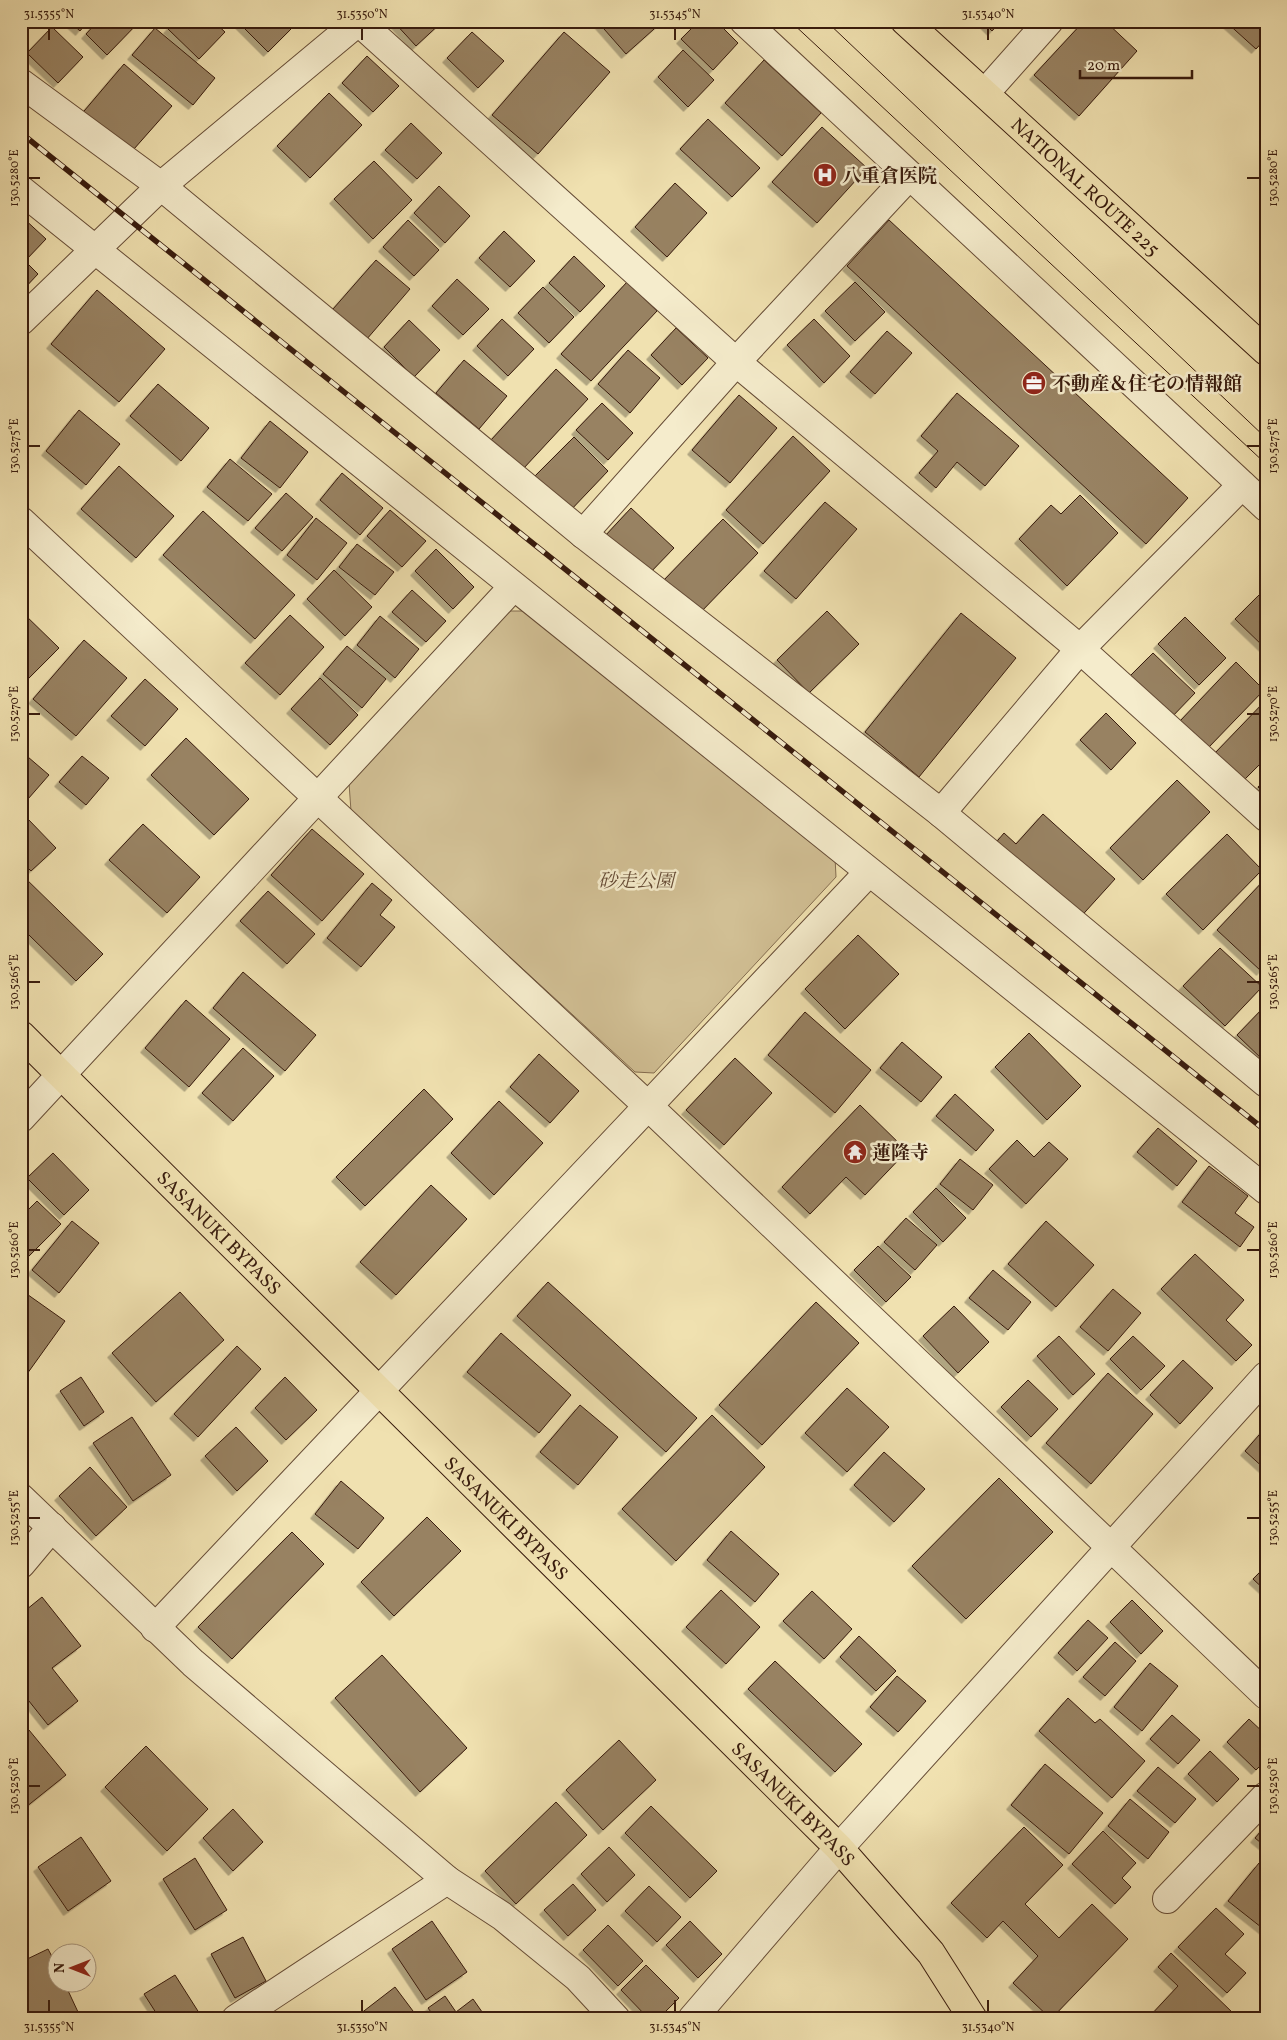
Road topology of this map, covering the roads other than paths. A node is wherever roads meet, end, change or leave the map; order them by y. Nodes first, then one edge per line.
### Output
1 (358, 21) edge
2 (744, 21) edge
3 (905, 21) edge
4 (1049, 21) edge
5 (21, 83) edge
6 (985, 93) junction
7 (909, 176) junction
8 (161, 186) junction
9 (21, 190) edge
10 (96, 249) junction
11 (21, 321) edge
12 (1266, 351) edge
13 (736, 362) junction
14 (1242, 485) junction
15 (1266, 507) edge
16 (21, 521) edge
17 (583, 534) junction
18 (513, 587) junction
19 (1080, 649) junction
20 (318, 798) junction
21 (941, 813) junction
22 (1266, 817) edge
23 (869, 872) junction
24 (21, 1035) edge
25 (61, 1075) junction
26 (1266, 1083) edge
27 (648, 1106) junction
28 (21, 1118) edge
29 (1266, 1190) edge
30 (1266, 1376) edge
31 (380, 1390) junction
32 (21, 1498) edge
33 (52, 1528) junction
34 (1113, 1547) junction
35 (21, 1564) edge
36 (155, 1628) junction
37 (1266, 1695) edge
38 (1266, 1796) edge
39 (839, 1848) junction
40 (447, 1880) junction
41 (1167, 1899) dead end
42 (236, 2019) edge
43 (616, 2019) edge
44 (692, 2019) edge
45 (972, 2019) edge

1 - 8 street
1 - 13 street
2 - 7 street
3 - 6 main road, NATIONAL ROUTE 225
4 - 6 street
5 - 8 street
6 - 12 main road, NATIONAL ROUTE 225
7 - 13 street
7 - 14 street
8 - 10 street
8 - 17 street
9 - 10 street
10 - 11 street
10 - 18 street
13 - 17 street
13 - 19 street
14 - 15 street
14 - 19 street
16 - 20 street
17 - 21 street
18 - 20 street
18 - 23 street
19 - 21 street
19 - 22 street
20 - 25 street
20 - 27 street
21 - 26 street
23 - 27 street
23 - 29 street
24 - 25 main road, SASANUKI BYPASS
25 - 28 street
25 - 31 main road, SASANUKI BYPASS
27 - 31 street
27 - 34 street
30 - 34 street
31 - 36 street
31 - 39 main road, SASANUKI BYPASS
32 - 33 street
33 - 35 street
33 - 36 street
34 - 37 street
34 - 39 street
36 - 40 street
38 - 41 street
39 - 44 street
39 - 45 main road, SASANUKI BYPASS
40 - 42 street
40 - 43 street

